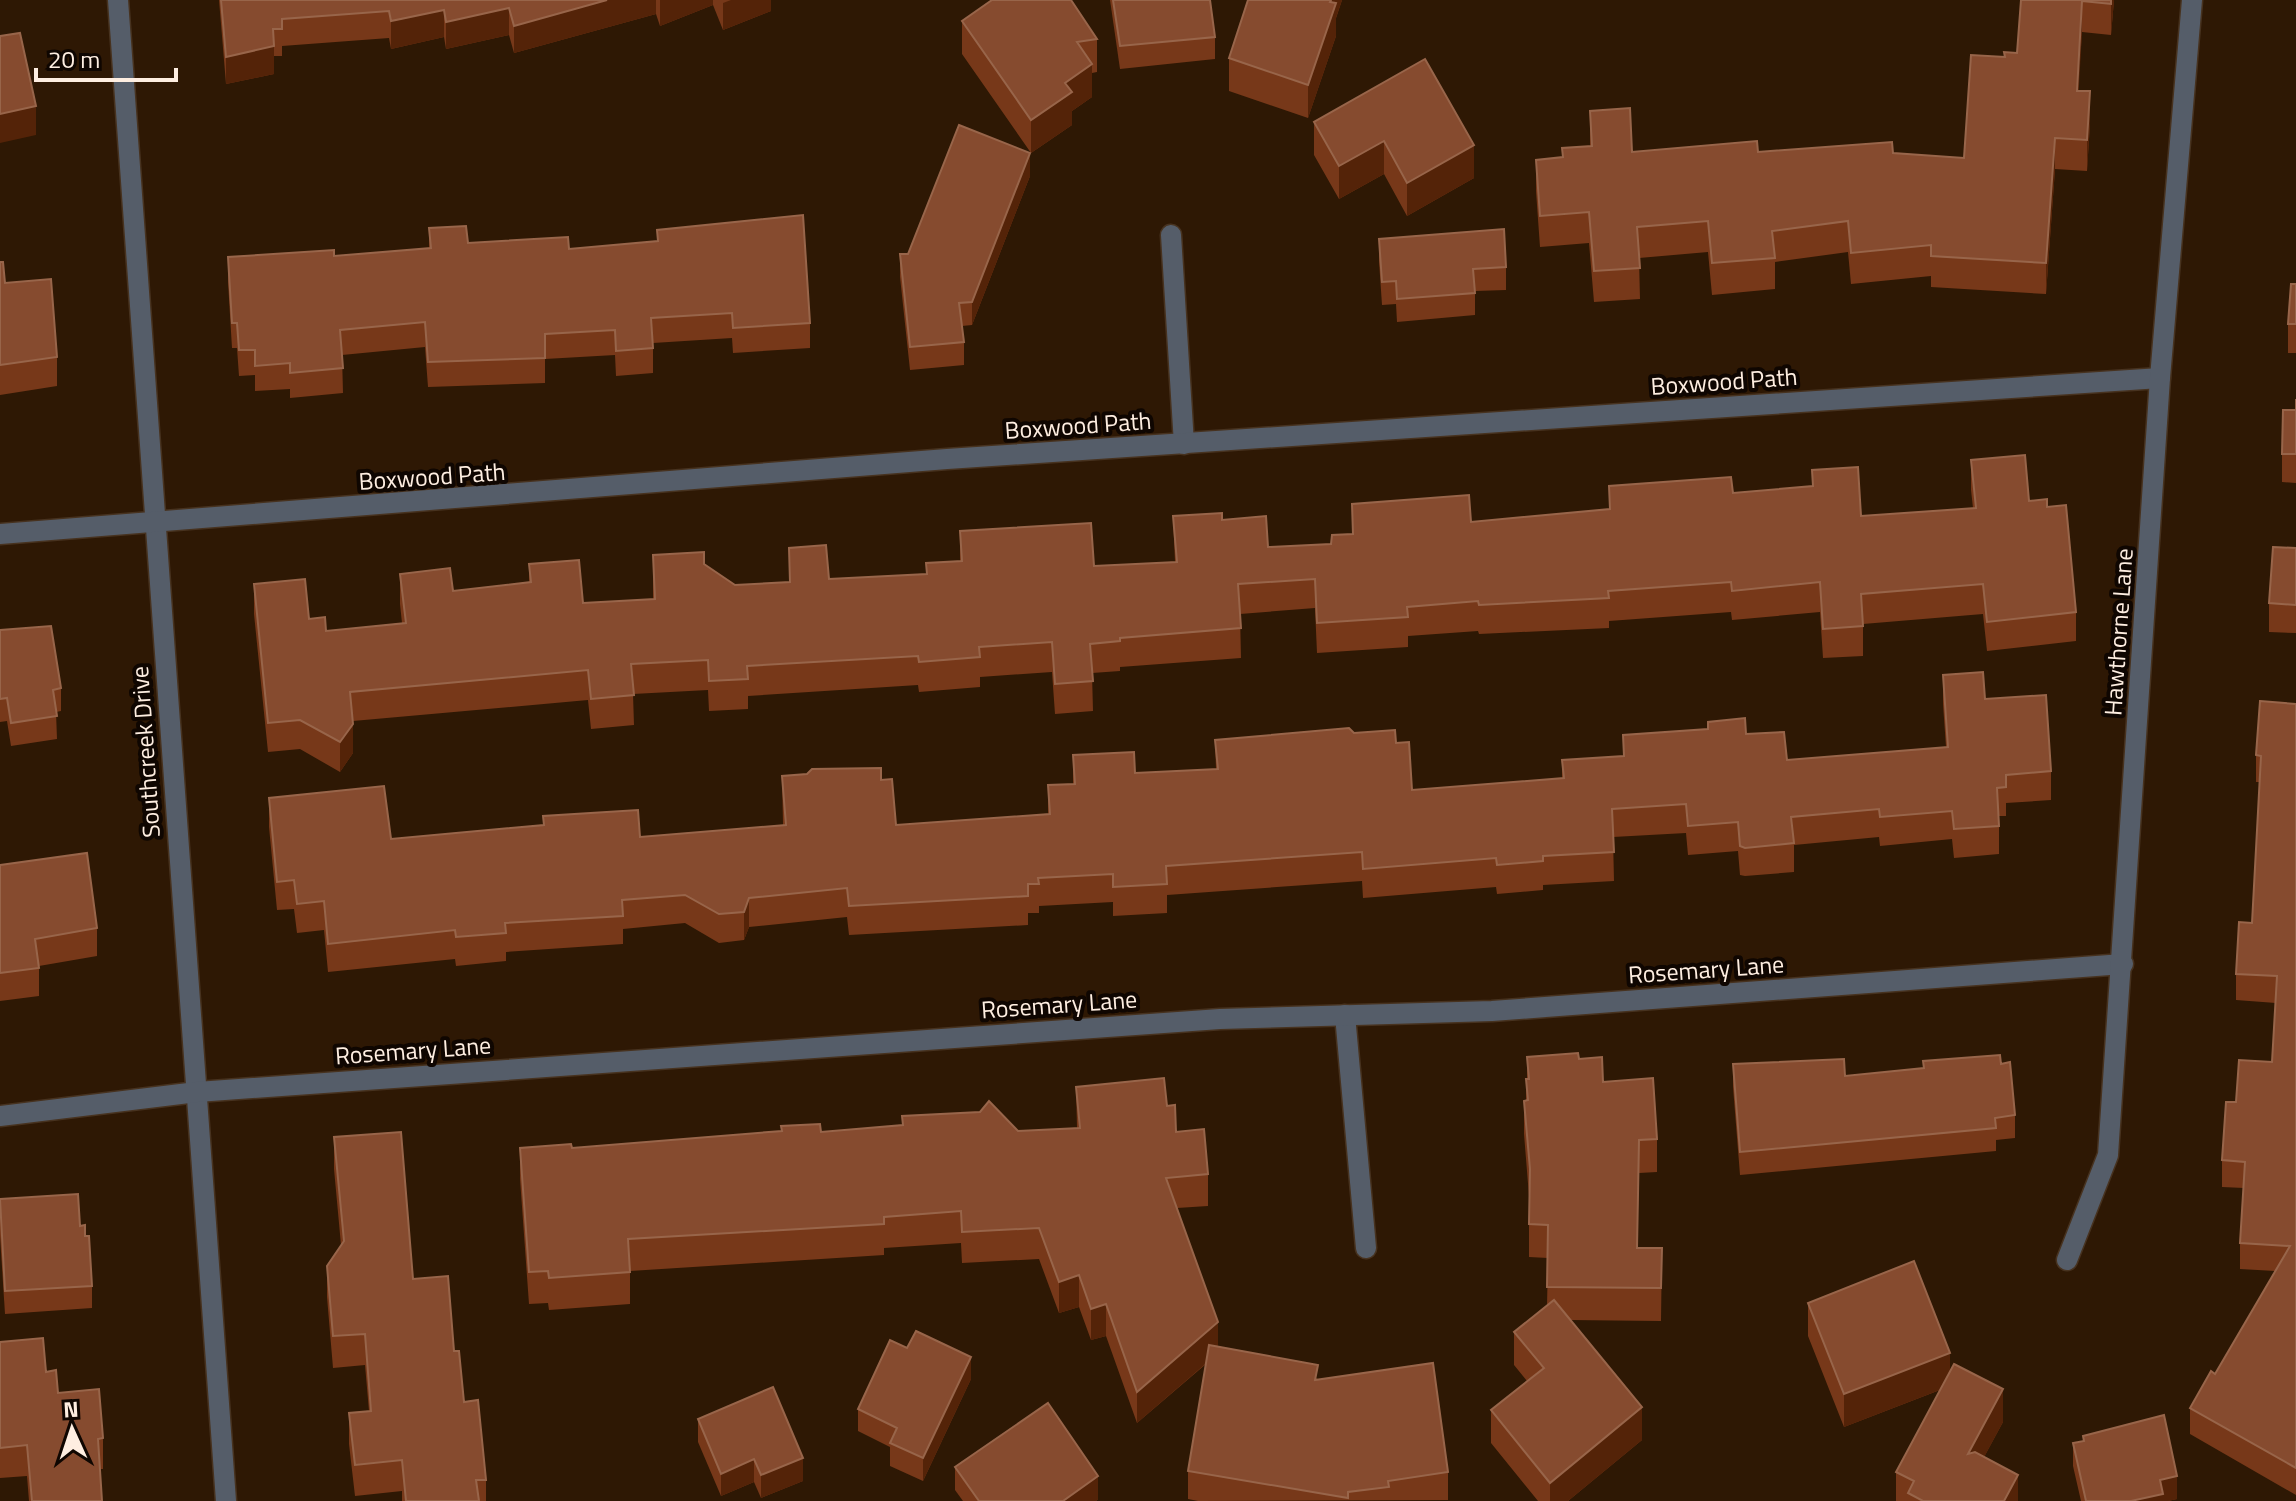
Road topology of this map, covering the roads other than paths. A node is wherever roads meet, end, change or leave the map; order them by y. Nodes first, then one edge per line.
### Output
1 (118, 0) edge
2 (2192, 0) edge
3 (1171, 235) dead end
4 (2160, 378) junction
5 (1184, 444) junction
6 (154, 521) junction
7 (0, 534) edge
8 (2123, 964) junction
9 (1345, 1015) junction
10 (197, 1092) junction
11 (0, 1116) edge
12 (1366, 1248) dead end
13 (2067, 1260) dead end
14 (226, 1501) edge

1 - 6 street, Southcreek Drive
2 - 4 street, Hawthorne Lane
3 - 5 street
4 - 5 street, Boxwood Path
4 - 8 street, Hawthorne Lane
5 - 6 street, Boxwood Path
6 - 7 street, Boxwood Path
6 - 10 street, Southcreek Drive
8 - 9 street, Rosemary Lane
8 - 13 street, Hawthorne Lane
9 - 10 street, Rosemary Lane
9 - 12 street
10 - 11 street, Rosemary Lane
10 - 14 street, Southcreek Drive

